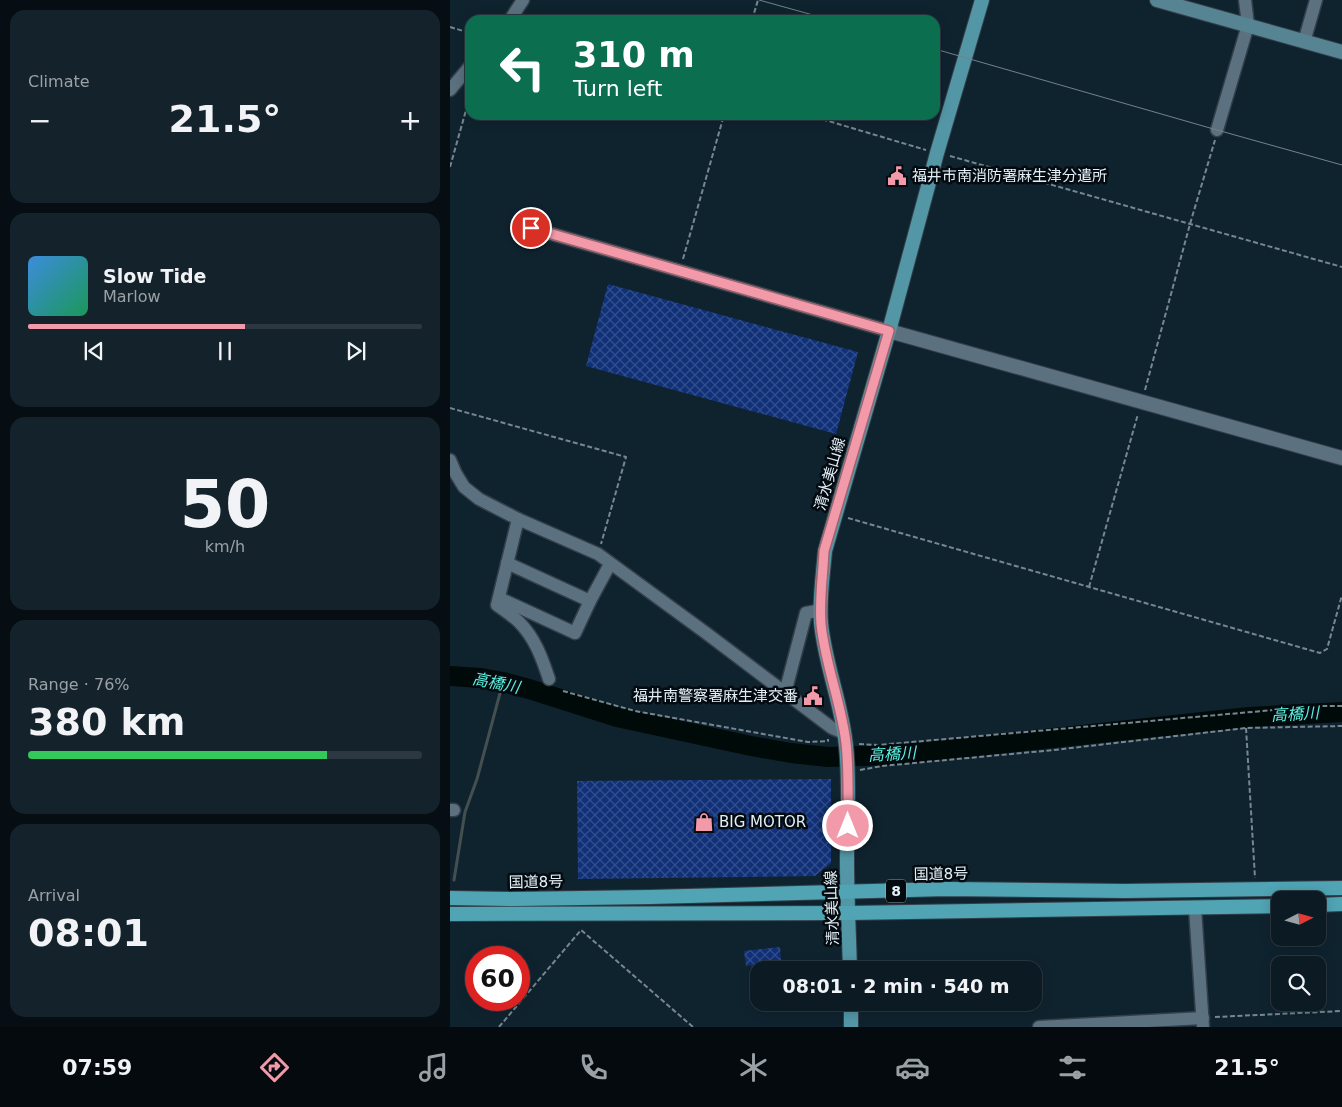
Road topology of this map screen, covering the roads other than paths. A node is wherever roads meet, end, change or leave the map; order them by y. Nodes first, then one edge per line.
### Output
1 (523, 0) edge
2 (982, 0) edge
3 (1157, 0) edge
4 (1245, 0) edge
5 (1316, 0) edge
6 (513, 15) edge
7 (1248, 25) junction
8 (1304, 42) junction
9 (1342, 52) edge
10 (465, 72) edge
11 (450, 90) edge
12 (1218, 130) road end
13 (531, 228) dead end
14 (889, 331) junction
15 (1342, 458) edge
16 (450, 460) edge
17 (518, 519) junction
18 (507, 563) junction
19 (610, 564) junction
20 (499, 598) junction
21 (590, 602) junction
22 (821, 610) junction
23 (549, 679) dead end
24 (784, 693) junction
25 (841, 735) junction
26 (1342, 888) edge
27 (848, 892) junction
28 (450, 898) edge
29 (1342, 904) edge
30 (1326, 905) edge
31 (1271, 906) edge
32 (1195, 908) junction
33 (849, 913) junction
34 (450, 914) edge
35 (850, 961) edge
36 (851, 1011) edge
37 (1203, 1022) edge
38 (851, 1027) edge
39 (1039, 1027) edge

1 - 6 street
2 - 14 main road, 清水美山線
3 - 7 main road
4 - 7 street
5 - 8 street
7 - 8 main road
7 - 12 street
8 - 9 main road
10 - 11 street
13 - 14 street
14 - 15 street
14 - 22 main road, 清水美山線
16 - 17 street
17 - 18 street
17 - 19 street
18 - 20 street
18 - 21 street
19 - 21 street
19 - 24 street
20 - 21 street
20 - 23 street
22 - 24 street
22 - 25 main road, 清水美山線
24 - 25 street
25 - 27 main road, 清水美山線
26 - 27 highway, 国道8号 / 8
27 - 28 highway, 国道8号 / 8
27 - 33 main road, 清水美山線
29 - 30 highway
31 - 32 highway, 8
32 - 33 highway, 8
32 - 37 street
33 - 34 highway, 8
33 - 35 main road, 清水美山線
36 - 38 main road
37 - 39 street

